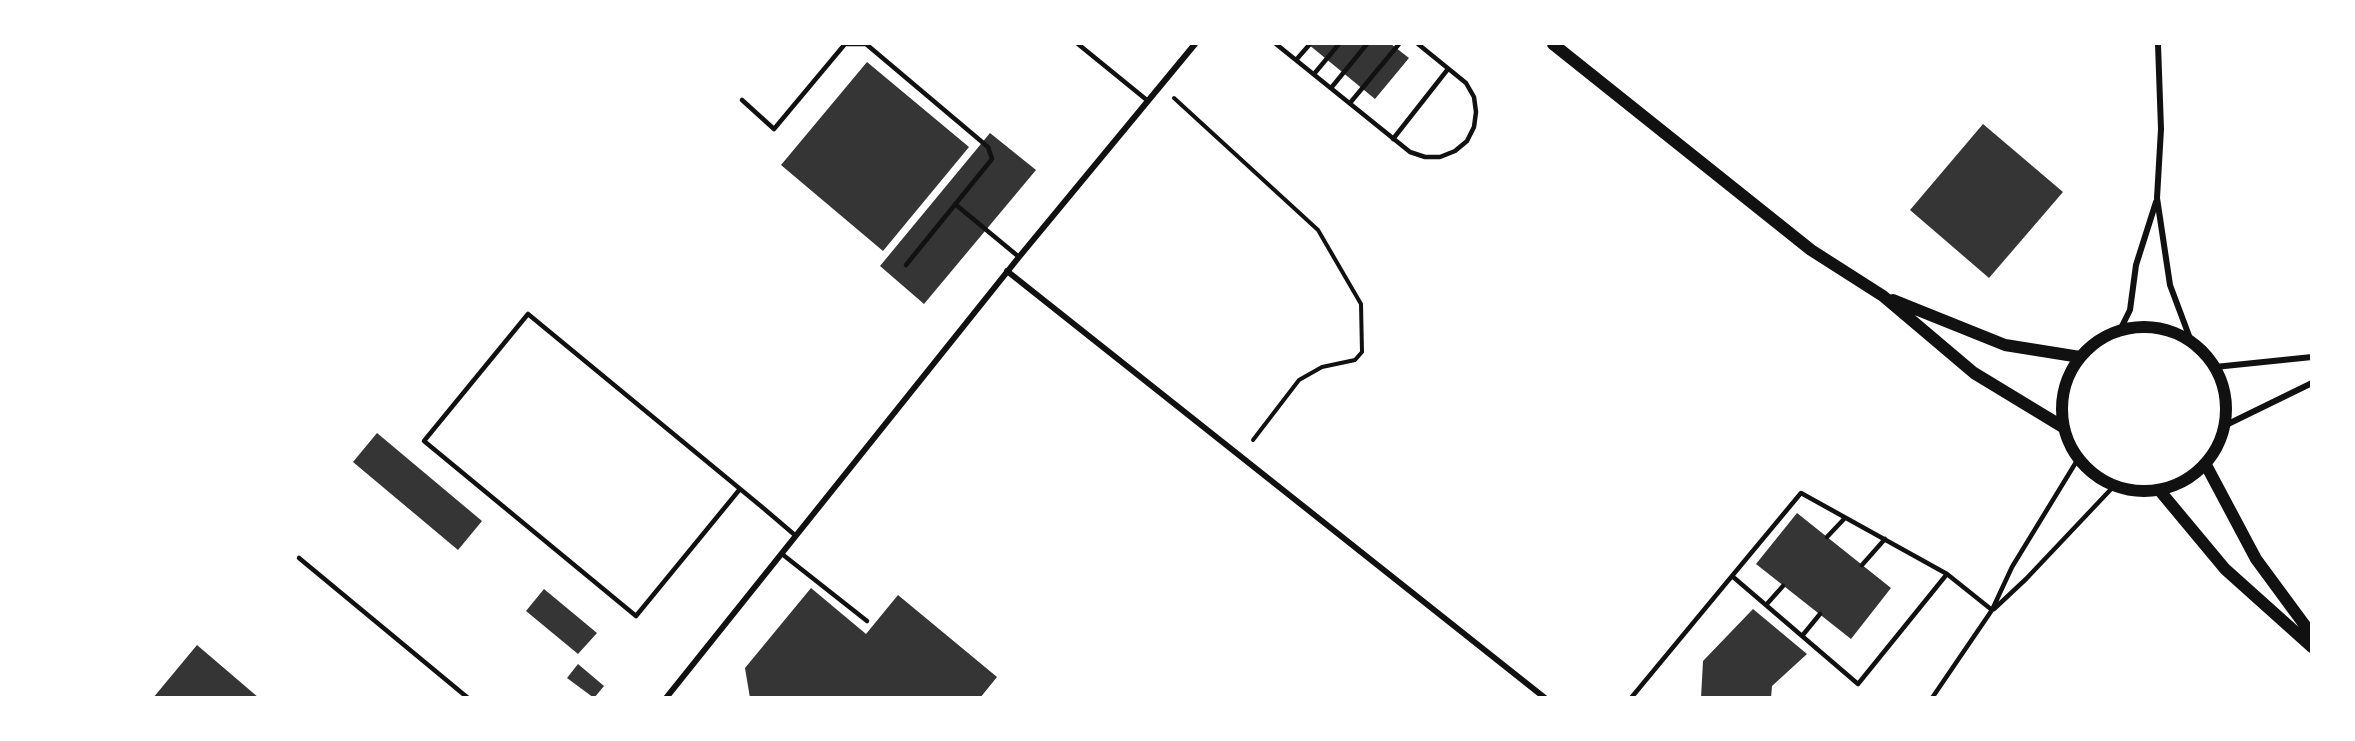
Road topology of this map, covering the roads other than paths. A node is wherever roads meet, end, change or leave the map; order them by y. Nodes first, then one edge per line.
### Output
1 (1078, 44) edge
2 (1195, 44) edge
3 (1276, 44) edge
4 (1310, 44) edge
5 (1339, 44) edge
6 (1367, 44) edge
7 (1399, 44) edge
8 (1418, 44) edge
9 (1553, 44) edge
10 (2157, 44) edge
11 (1296, 60) junction
12 (1448, 69) junction
13 (1314, 74) junction
14 (1331, 88) junction
15 (742, 100) dead end
16 (1148, 101) junction
17 (1350, 104) junction
18 (1393, 139) junction
19 (2157, 198) junction
20 (955, 204) junction
21 (1019, 257) junction
22 (906, 265) dead end
23 (1007, 271) junction
24 (1883, 296) junction
25 (2120, 330) junction
26 (2191, 341) junction
27 (2080, 357) junction
28 (2312, 357) edge
29 (2215, 367) junction
30 (2312, 383) edge
31 (2226, 425) junction
32 (2063, 427) junction
33 (2078, 459) junction
34 (2206, 465) junction
35 (2114, 486) junction
36 (740, 489) junction
37 (2160, 491) junction
38 (1845, 518) junction
39 (796, 536) junction
40 (1827, 537) dead end
41 (1885, 539) junction
42 (782, 554) junction
43 (298, 558) dead end
44 (1862, 565) dead end
45 (1947, 574) junction
46 (1732, 576) junction
47 (1783, 586) dead end
48 (1766, 605) junction
49 (1992, 610) junction
50 (1820, 614) dead end
51 (867, 621) dead end
52 (2312, 635) edge
53 (1802, 636) junction
54 (2312, 647) edge
55 (468, 698) edge
56 (666, 698) edge
57 (1545, 698) edge
58 (1631, 698) edge
59 (1932, 698) edge

1 - 16 lane
2 - 16 street
3 - 11 lane
4 - 11 lane
5 - 13 lane
6 - 14 lane
7 - 17 lane
8 - 12 lane
9 - 24 main road
10 - 19 street
11 - 13 lane
12 - 18 lane
12 - 18 lane
13 - 14 lane
14 - 17 lane
15 - 20 lane
16 - 21 street
17 - 18 lane
19 - 25 street
19 - 26 street
20 - 21 lane
20 - 22 lane
21 - 23 street
23 - 39 street
23 - 57 street
24 - 27 main road
24 - 32 main road
25 - 26 main road
25 - 27 main road
26 - 29 main road
27 - 32 main road
28 - 29 street
29 - 31 main road
30 - 31 street
31 - 34 main road
32 - 33 main road
33 - 35 main road
33 - 49 lane
34 - 37 main road
34 - 52 main road
35 - 37 main road
35 - 49 lane
36 - 36 lane
36 - 39 lane
37 - 54 main road
38 - 40 lane
38 - 41 lane
38 - 46 lane
39 - 42 street
41 - 44 lane
41 - 45 lane
42 - 51 lane
42 - 56 street
43 - 55 lane
45 - 49 lane
45 - 53 lane
46 - 48 lane
46 - 58 lane
47 - 48 lane
48 - 53 lane
49 - 59 lane
50 - 53 lane

